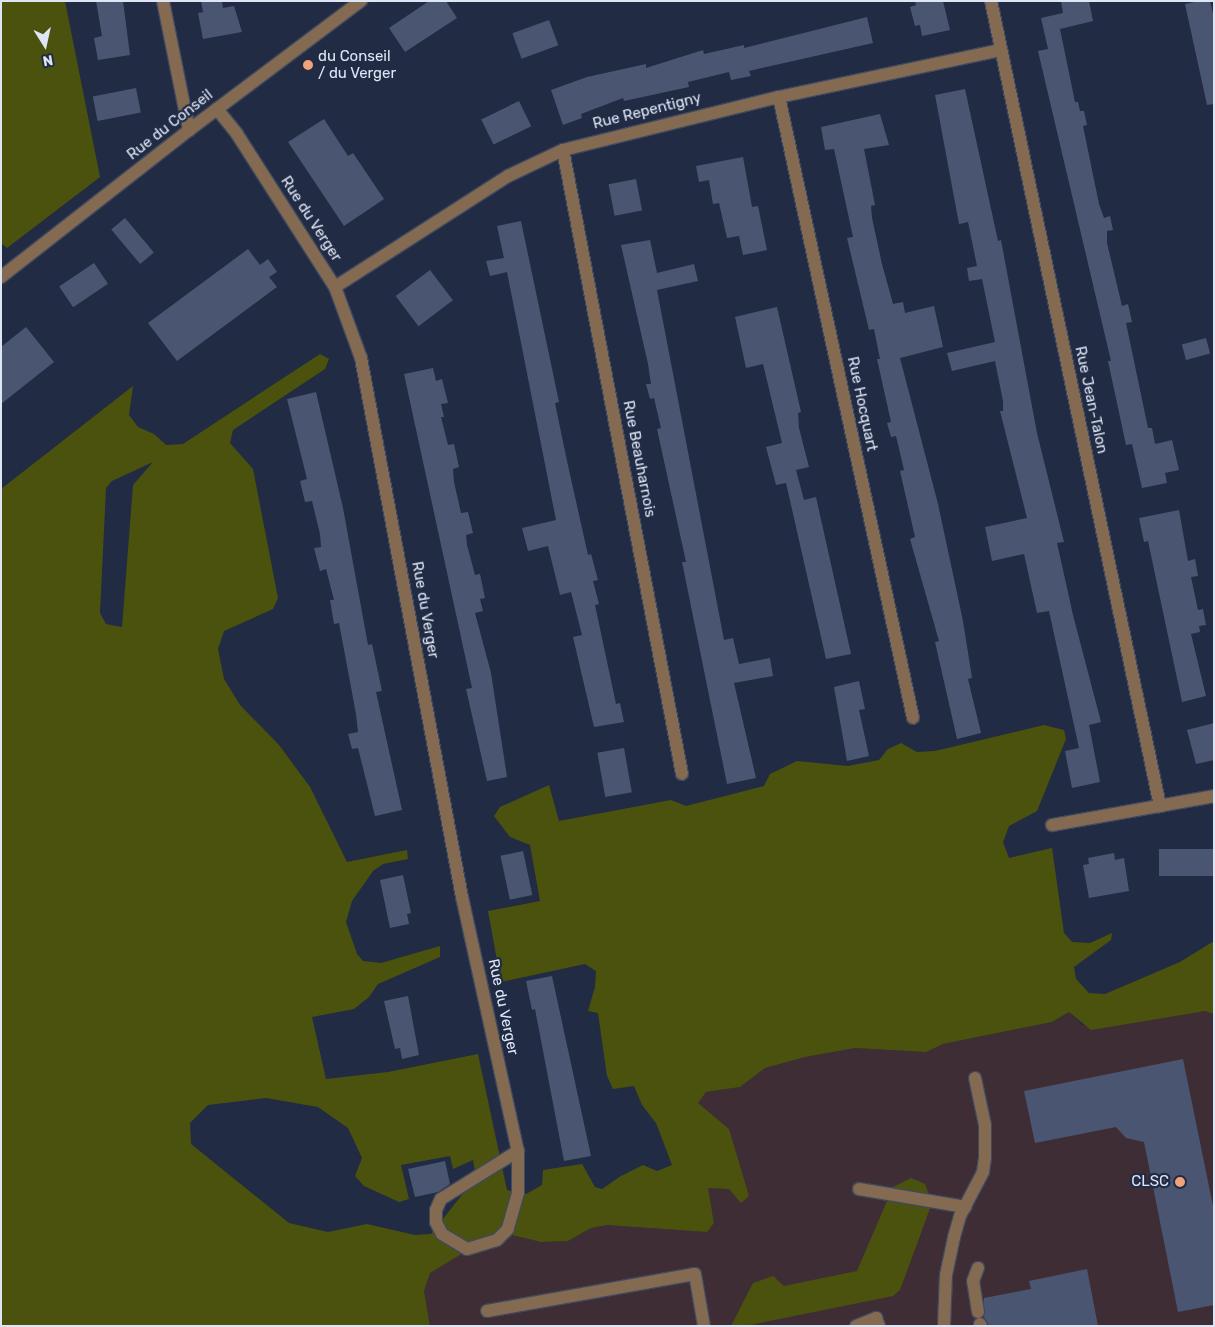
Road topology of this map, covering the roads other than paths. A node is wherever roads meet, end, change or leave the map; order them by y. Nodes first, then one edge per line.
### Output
1 (163, 1) edge
2 (361, 1) edge
3 (991, 1) edge
4 (1000, 50) junction
5 (779, 97) junction
6 (217, 108) junction
7 (189, 130) junction
8 (563, 150) junction
9 (1, 277) edge
10 (335, 286) junction
11 (913, 718) dead end
12 (682, 774) dead end
13 (1214, 796) edge
14 (1160, 806) junction
15 (1052, 825) dead end
16 (975, 1078) dead end
17 (518, 1151) junction
18 (859, 1189) dead end
19 (964, 1208) junction
20 (978, 1268) dead end
21 (487, 1311) dead end
22 (980, 1321) edge
23 (704, 1326) edge
24 (856, 1326) edge
25 (879, 1326) edge
26 (944, 1326) edge

1 - 7 street
2 - 6 street, Rue du Conseil
3 - 4 street, Rue Jean-Talon
4 - 5 street, Rue Repentigny
4 - 14 street, Rue Jean-Talon
5 - 8 street, Rue Repentigny
5 - 11 street, Rue Hocquart
6 - 7 street, Rue du Conseil
6 - 10 street, Rue du Verger
7 - 9 street, Rue du Conseil
8 - 10 street, Rue Repentigny
8 - 12 street, Rue Beauharnois
10 - 17 street, Rue du Verger
13 - 14 street
14 - 15 street
16 - 19 street
17 - 17 street, Rue du Verger
18 - 19 street
19 - 26 street
20 - 22 street
21 - 23 street
24 - 25 street

